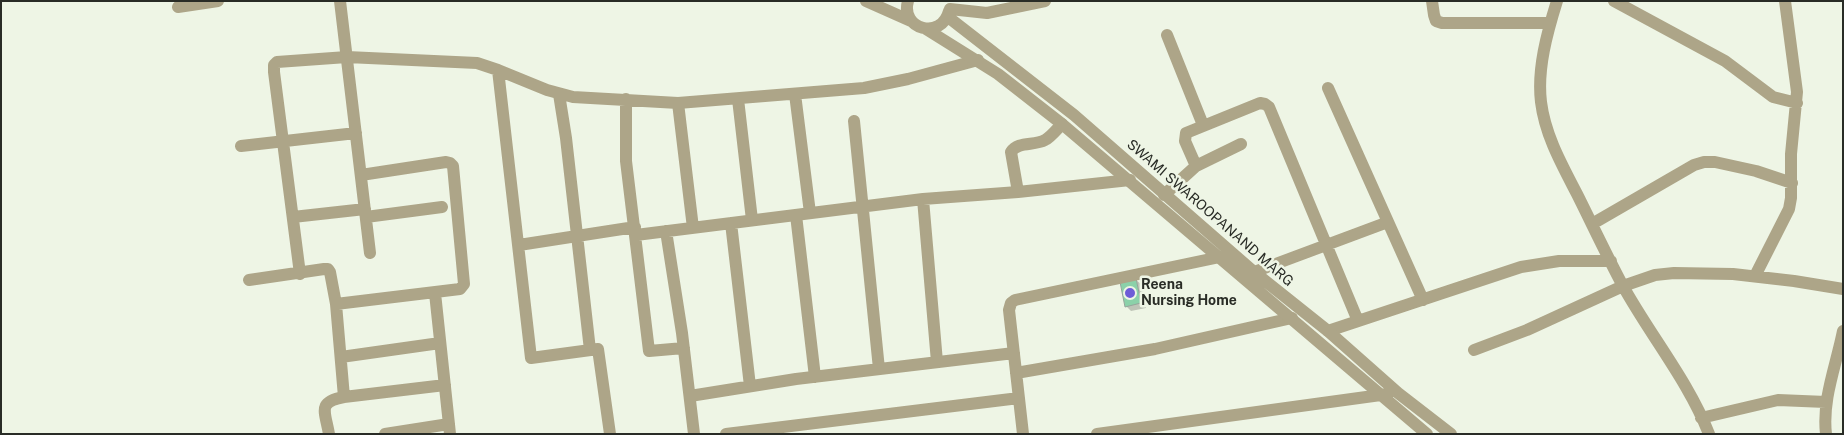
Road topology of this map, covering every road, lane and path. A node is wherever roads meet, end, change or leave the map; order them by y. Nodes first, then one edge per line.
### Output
1 (218, 1) edge
2 (340, 1) edge
3 (866, 1) edge
4 (908, 1) edge
5 (1045, 1) edge
6 (1432, 1) edge
7 (1556, 1) edge
8 (1614, 1) edge
9 (1785, 1) edge
10 (197, 3) edge
11 (178, 7) dead end
12 (949, 9) edge
13 (912, 21) junction
14 (1550, 23) junction
15 (926, 29) junction
16 (1168, 35) dead end
17 (347, 57) junction
18 (978, 60) junction
19 (498, 70) junction
20 (1328, 88) dead end
21 (559, 94) junction
22 (795, 94) junction
23 (626, 99) junction
24 (738, 99) junction
25 (678, 103) junction
26 (1797, 103) junction
27 (854, 121) dead end
28 (1062, 124) junction
29 (1202, 125) junction
30 (356, 133) junction
31 (283, 141) junction
32 (1240, 144) dead end
33 (241, 146) dead end
34 (1196, 166) junction
35 (361, 175) junction
36 (1130, 180) junction
37 (1792, 183) junction
38 (1018, 192) junction
39 (1164, 195) junction
40 (923, 199) junction
41 (442, 206) dead end
42 (863, 206) junction
43 (366, 213) junction
44 (810, 213) junction
45 (796, 215) junction
46 (293, 217) junction
47 (752, 220) junction
48 (1388, 222) junction
49 (731, 223) junction
50 (1592, 224) junction
51 (693, 228) junction
52 (635, 231) junction
53 (666, 231) junction
54 (577, 235) junction
55 (519, 244) junction
56 (1326, 244) junction
57 (370, 253) dead end
58 (1220, 257) junction
59 (1611, 261) junction
60 (1254, 272) junction
61 (300, 274) junction
62 (1755, 276) junction
63 (249, 280) dead end
64 (1623, 286) junction
65 (1843, 289) edge
66 (435, 293) junction
67 (1423, 300) junction
68 (336, 304) junction
69 (1292, 318) junction
70 (1358, 321) junction
71 (1328, 331) junction
72 (1843, 332) edge
73 (440, 343) junction
74 (684, 348) junction
75 (590, 350) junction
76 (1474, 350) dead end
77 (1841, 352) edge
78 (1014, 353) junction
79 (341, 357) junction
80 (938, 362) junction
81 (879, 369) junction
82 (1016, 374) junction
83 (815, 377) junction
84 (445, 385) junction
85 (750, 386) junction
86 (1398, 393) junction
87 (1382, 395) junction
88 (690, 396) junction
89 (344, 397) junction
90 (1019, 398) junction
91 (1826, 402) junction
92 (450, 429) edge
93 (1703, 429) edge
94 (329, 434) edge
95 (385, 434) edge
96 (610, 434) edge
97 (694, 434) edge
98 (726, 434) edge
99 (1022, 434) edge
100 (1096, 434) edge
101 (1427, 434) edge
102 (1451, 434) edge
103 (1826, 434) edge

1 - 10 street
2 - 17 street
3 - 13 street, SWAMI SWAROOPANAND MARG
4 - 13 street
5 - 12 street
6 - 14 street
7 - 14 street
8 - 26 street
9 - 26 street
10 - 11 street
12 - 15 street
12 - 39 street, SWAMI SWAROOPANAND MARG
13 - 15 street, SWAMI SWAROOPANAND MARG
14 - 50 street
15 - 18 street, SWAMI SWAROOPANAND MARG
16 - 29 street
17 - 19 street
17 - 30 street
17 - 31 street
18 - 22 street
18 - 28 street, SWAMI SWAROOPANAND MARG
19 - 21 street
19 - 55 street
20 - 48 street
21 - 23 street
21 - 54 street
22 - 24 street
22 - 44 street
23 - 25 street
23 - 52 street
24 - 25 street
24 - 47 street
25 - 51 street
26 - 37 street
27 - 42 street
28 - 36 street, SWAMI SWAROOPANAND MARG
28 - 38 street
29 - 34 street
29 - 56 street
30 - 31 street
30 - 35 street
31 - 33 street
31 - 46 street
32 - 34 street
34 - 39 street
35 - 43 street
35 - 66 street
36 - 38 street
36 - 58 street, SWAMI SWAROOPANAND MARG
37 - 50 street
37 - 62 street
38 - 40 street
39 - 60 street, SWAMI SWAROOPANAND MARG
40 - 42 street
40 - 80 street
41 - 43 street
42 - 44 street
42 - 81 street
43 - 46 street
43 - 57 street
44 - 45 street
45 - 47 street
45 - 83 street
46 - 61 street
47 - 49 street
48 - 56 street
48 - 67 street
49 - 51 street
49 - 85 street
50 - 59 street
51 - 53 street
52 - 53 street
52 - 54 street
52 - 74 street
53 - 74 street
54 - 55 street
54 - 75 street
55 - 75 street
56 - 60 street
56 - 70 street
58 - 69 street, SWAMI SWAROOPANAND MARG
58 - 78 street
59 - 64 street
59 - 67 street
60 - 71 street, SWAMI SWAROOPANAND MARG
61 - 63 street
61 - 68 street
62 - 64 street
62 - 65 street
64 - 76 street
64 - 93 street
66 - 68 street
66 - 73 street
67 - 70 street
68 - 79 street
69 - 82 street
69 - 87 street, SWAMI SWAROOPANAND MARG
70 - 71 street
71 - 86 street, SWAMI SWAROOPANAND MARG
72 - 77 street
73 - 79 street
73 - 84 street
74 - 88 street
75 - 96 street
77 - 91 street
78 - 80 street
78 - 82 street
79 - 89 street
80 - 81 street
81 - 83 street
82 - 90 street
83 - 85 street
84 - 89 street
84 - 92 street
85 - 88 street
86 - 87 street
86 - 102 street, SWAMI SWAROOPANAND MARG
87 - 100 street
87 - 101 street, SWAMI SWAROOPANAND MARG
88 - 97 street
89 - 94 street
90 - 98 street
90 - 99 street
91 - 93 street
91 - 103 street
92 - 95 street

